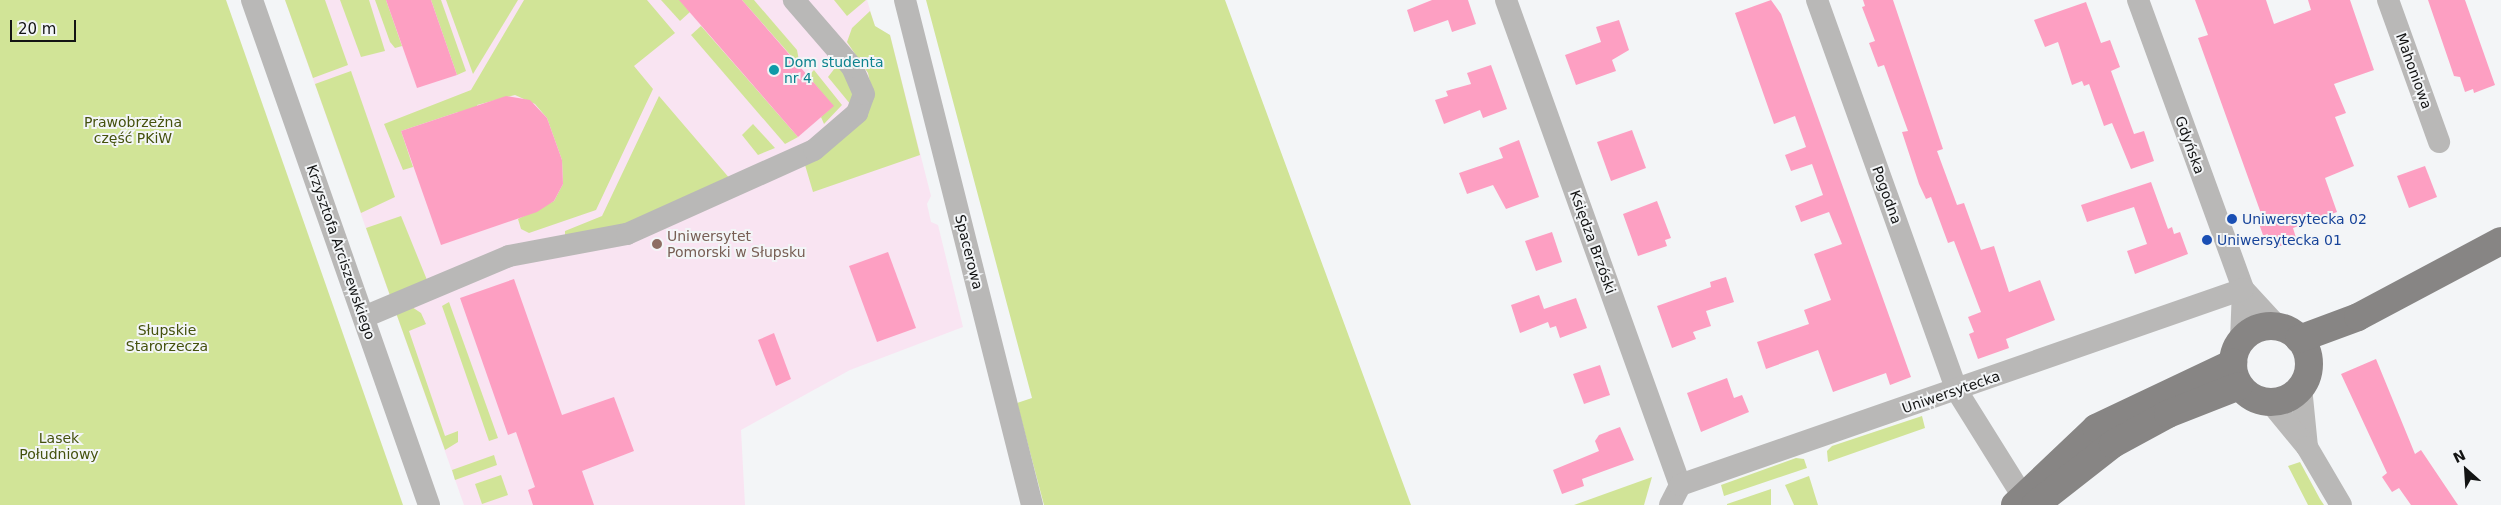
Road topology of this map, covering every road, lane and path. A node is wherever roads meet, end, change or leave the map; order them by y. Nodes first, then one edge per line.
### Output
1 (252, 0) edge
2 (794, 0) edge
3 (905, 0) edge
4 (1506, 0) edge
5 (1817, 0) edge
6 (2138, 0) edge
7 (2388, 0) edge
8 (2439, 142) dead end
9 (2501, 241) edge
10 (2243, 289) junction
11 (364, 317) junction
12 (2297, 354) junction
13 (2238, 363) junction
14 (1957, 391) junction
15 (2270, 402) junction
16 (2307, 447) junction
17 (1680, 485) junction
18 (2024, 502) edge
19 (429, 505) edge
20 (1032, 505) edge
21 (1670, 505) edge
22 (2340, 505) edge

1 - 11 street, Krzysztofa Arciszewskiego
2 - 11 street
3 - 20 street, Spacerowa
4 - 17 street, Księdza Brzóski
5 - 14 street, Pogodna
6 - 10 street, Gdyńska
7 - 8 street, Mahoniowa
9 - 12 main road
10 - 12 street, Gdyńska
10 - 13 street, Gdyńska
10 - 14 street, Uniwersytecka
11 - 19 street, Krzysztofa Arciszewskiego
12 - 13 main road
12 - 15 main road
12 - 16 street
13 - 15 main road
13 - 18 main road
14 - 17 street, Uniwersytecka
14 - 18 street, Pogodna
15 - 16 street
16 - 22 street
17 - 21 street

